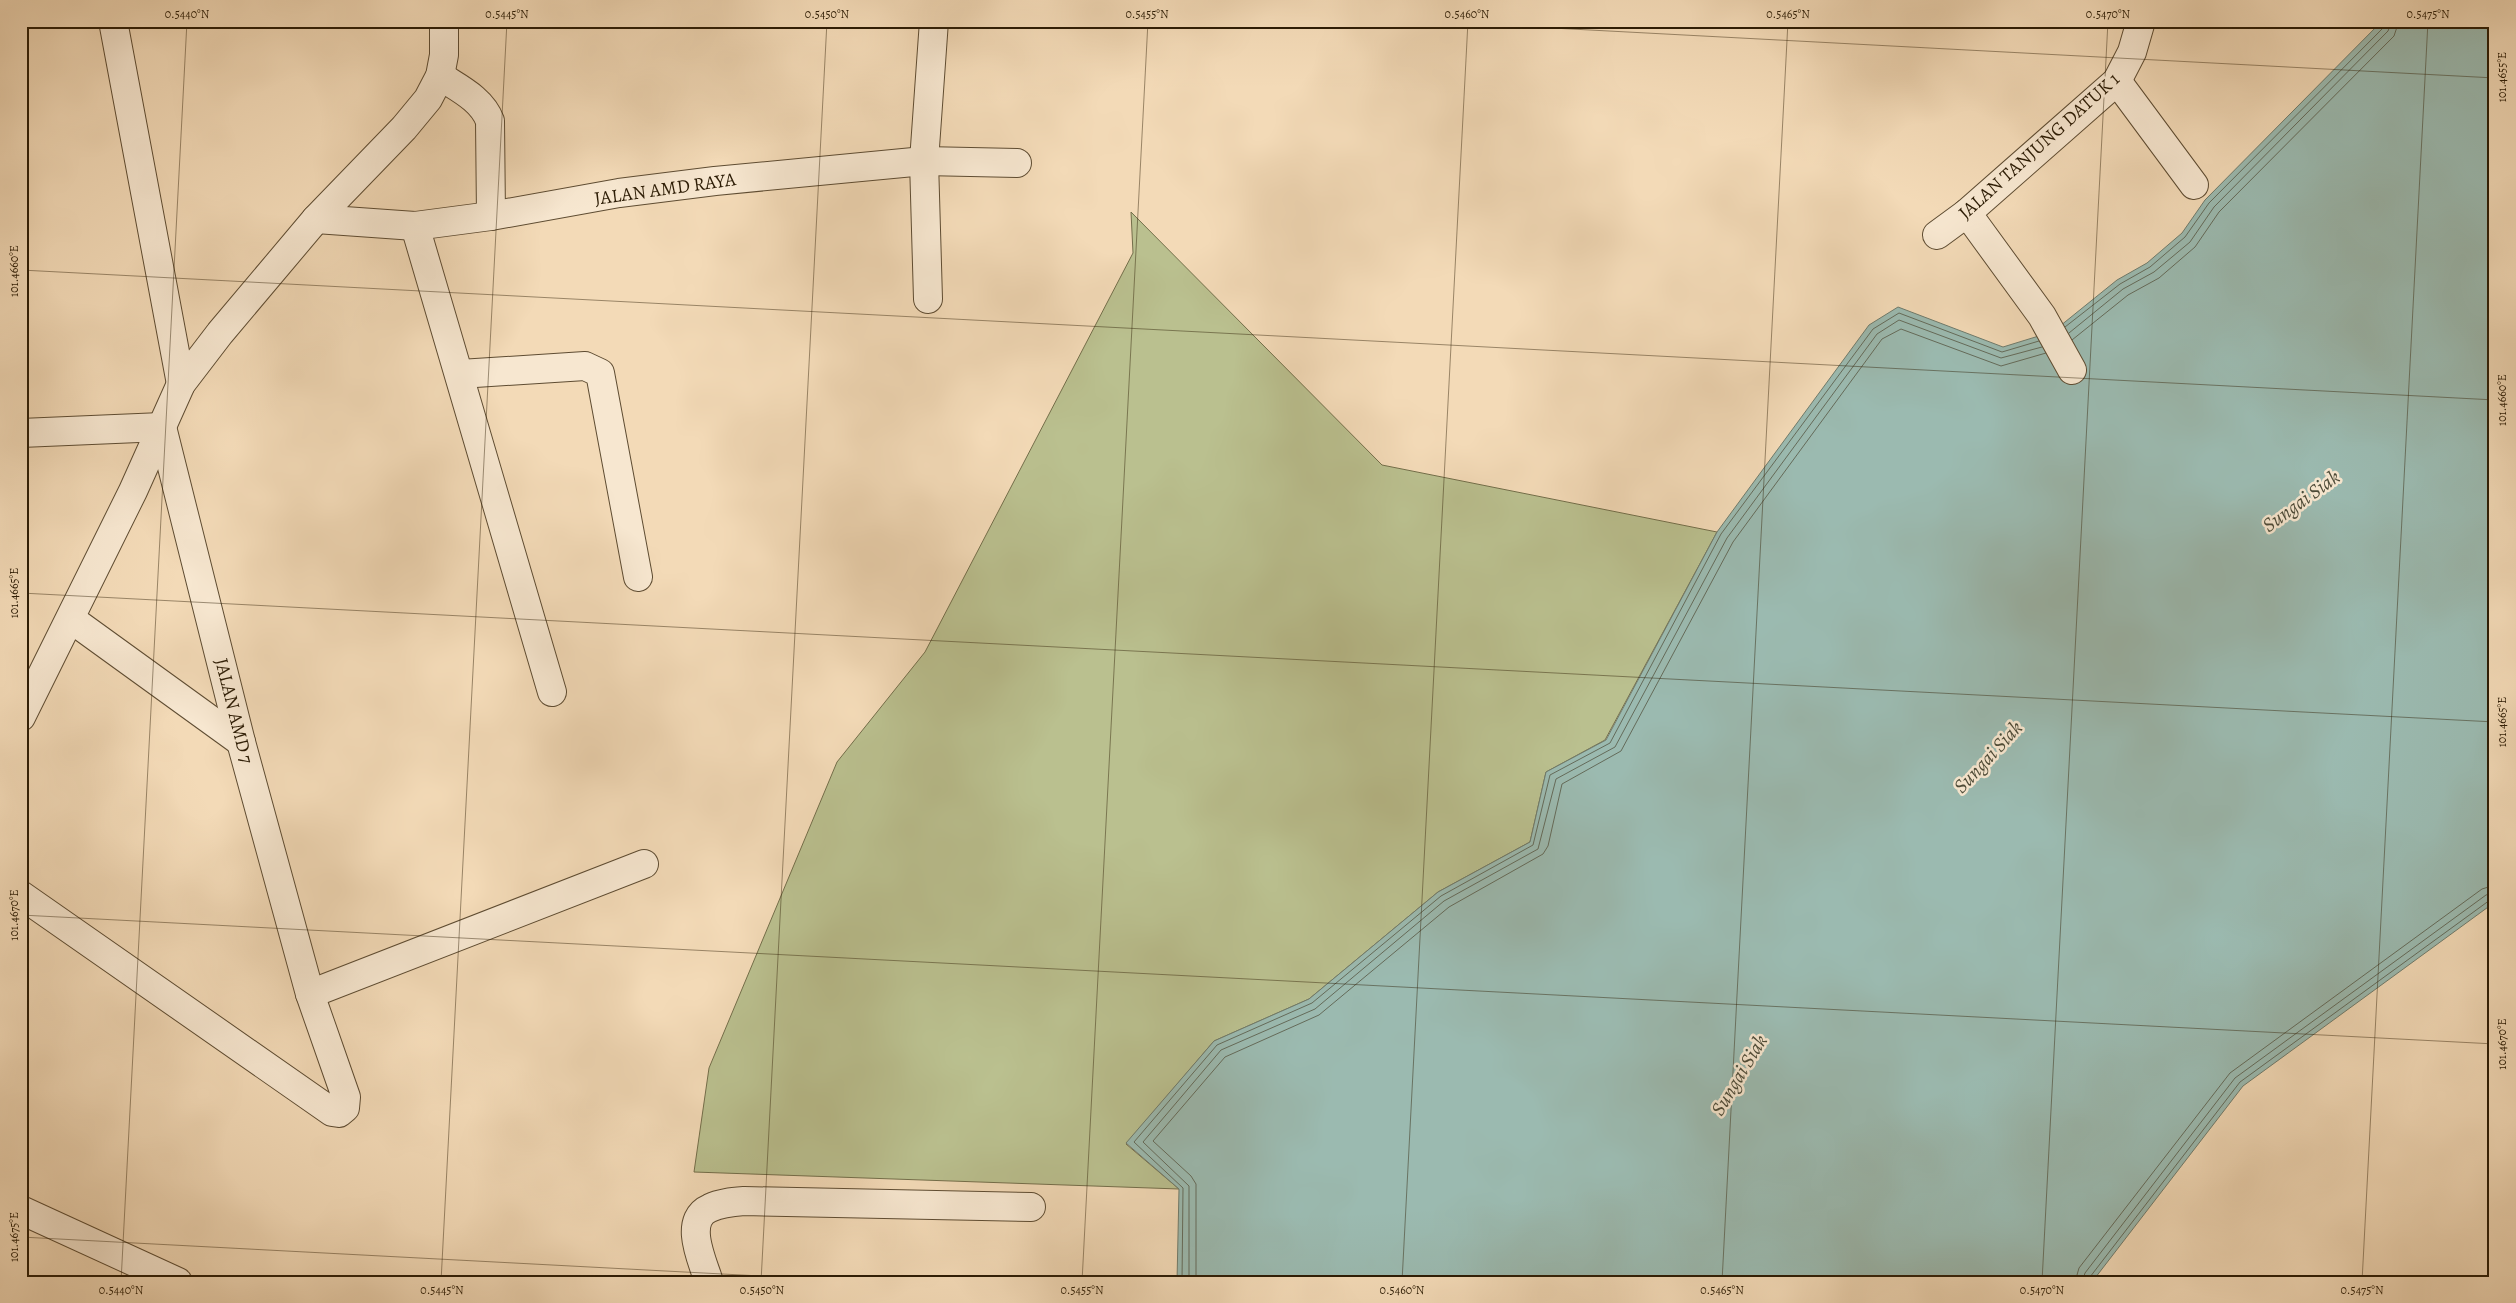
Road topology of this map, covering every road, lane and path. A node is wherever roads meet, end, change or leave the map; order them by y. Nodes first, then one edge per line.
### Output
1 (113, 21) edge
2 (444, 21) edge
3 (934, 21) edge
4 (2141, 21) edge
5 (440, 76) junction
6 (2117, 81) junction
7 (924, 161) junction
8 (1017, 163) dead end
9 (2194, 185) dead end
10 (1967, 213) junction
11 (491, 216) junction
12 (316, 219) junction
13 (415, 226) junction
14 (1937, 235) dead end
15 (928, 299) dead end
16 (2072, 370) dead end
17 (460, 374) junction
18 (181, 384) junction
19 (162, 427) junction
20 (21, 433) edge
21 (638, 576) dead end
22 (71, 619) junction
23 (552, 692) dead end
24 (21, 717) edge
25 (241, 742) junction
26 (644, 864) dead end
27 (21, 895) edge
28 (310, 994) junction
29 (1031, 1208) dead end
30 (21, 1210) edge
31 (178, 1282) edge
32 (709, 1282) edge

1 - 18 street
2 - 5 street
3 - 7 street
4 - 6 street, JALAN TANJUNG DATUK 1
5 - 11 street
5 - 12 street
6 - 9 street
6 - 10 street, JALAN TANJUNG DATUK 1
7 - 8 street, JALAN AMD RAYA
7 - 11 street, JALAN AMD RAYA
7 - 15 street
10 - 14 street, JALAN TANJUNG DATUK 1
10 - 16 street
11 - 13 street, JALAN AMD RAYA
12 - 13 street, JALAN AMD RAYA
12 - 18 street
13 - 17 street
17 - 21 street
17 - 23 street
18 - 19 street
19 - 20 street
19 - 22 street
19 - 25 street, JALAN AMD 7
22 - 24 street
22 - 25 street
25 - 28 street, JALAN AMD 7
26 - 28 street
27 - 28 street, JALAN AMD 7
29 - 32 street
30 - 31 street

